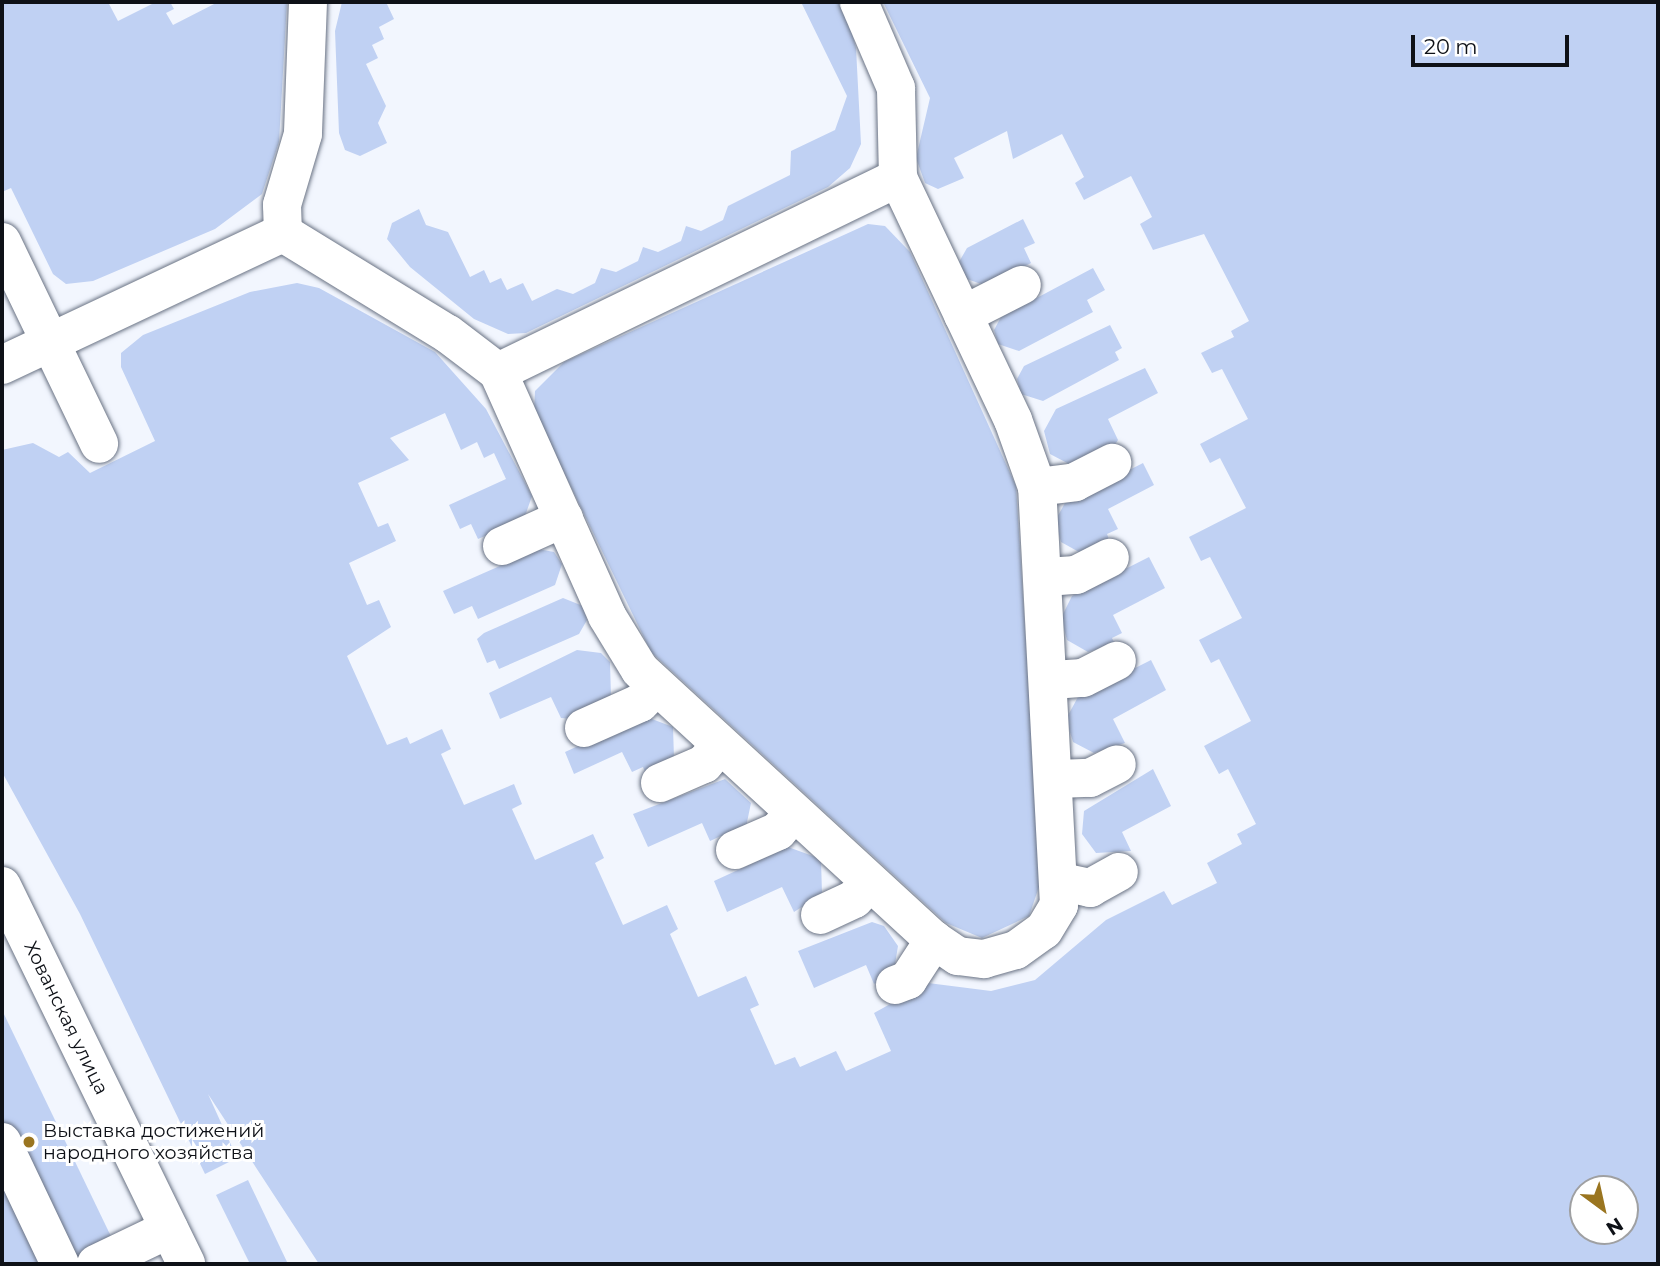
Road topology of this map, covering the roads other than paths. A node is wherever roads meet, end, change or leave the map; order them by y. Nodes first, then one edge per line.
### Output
1 (308, 2) edge
2 (859, 2) edge
3 (898, 178) junction
4 (283, 233) junction
5 (2, 242) edge
6 (1022, 285) dead end
7 (963, 315) junction
8 (51, 344) junction
9 (2, 365) edge
10 (498, 372) junction
11 (99, 444) dead end
12 (1112, 463) dead end
13 (1037, 487) junction
14 (564, 518) junction
15 (502, 545) dead end
16 (1110, 558) dead end
17 (1046, 577) junction
18 (1117, 661) dead end
19 (1052, 680) junction
20 (656, 688) junction
21 (584, 728) dead end
22 (719, 747) junction
23 (1117, 764) dead end
24 (1057, 779) junction
25 (660, 783) dead end
26 (793, 814) junction
27 (735, 850) dead end
28 (1119, 872) dead end
29 (1062, 882) junction
30 (870, 883) junction
31 (2, 886) edge
32 (820, 915) dead end
33 (934, 940) junction
34 (895, 985) dead end
35 (2, 1142) edge
36 (169, 1229) junction
37 (60, 1264) edge
38 (96, 1264) edge
39 (186, 1264) edge

1 - 4 street
2 - 3 street
3 - 7 street
3 - 10 street
4 - 8 street
4 - 10 street
5 - 8 street
6 - 7 street
7 - 13 street
8 - 9 street
8 - 11 street
10 - 14 street
12 - 13 street
13 - 17 street
14 - 15 street
14 - 20 street
16 - 17 street
17 - 19 street
18 - 19 street
19 - 24 street
20 - 21 street
20 - 22 street
22 - 25 street
22 - 26 street
23 - 24 street
24 - 29 street
26 - 27 street
26 - 30 street
28 - 29 street
29 - 33 street
30 - 32 street
30 - 33 street
31 - 36 street, Хованская улица
33 - 34 street
35 - 37 street
36 - 38 street
36 - 39 street, Хованская улица

